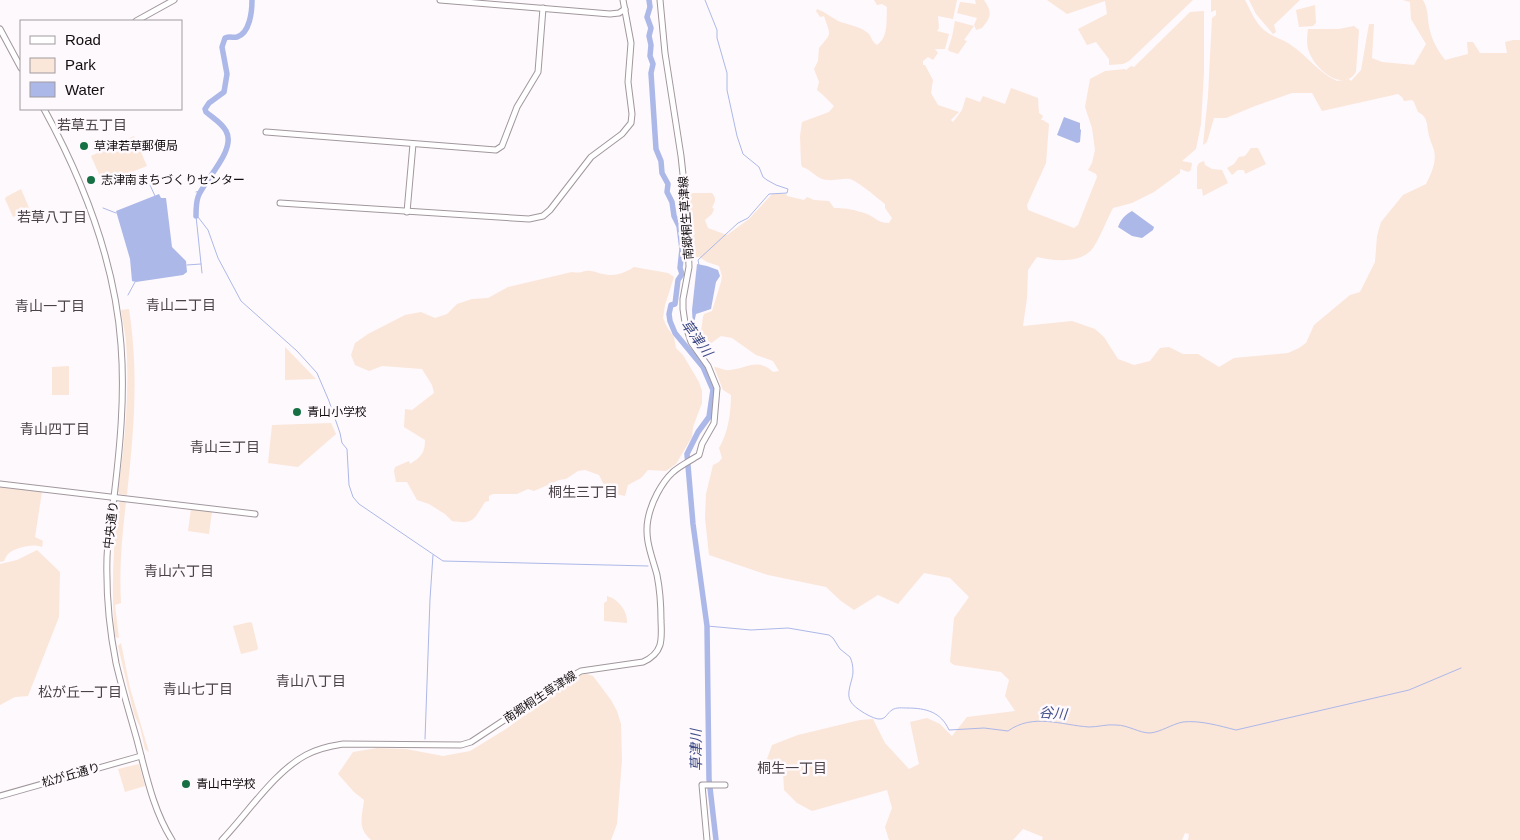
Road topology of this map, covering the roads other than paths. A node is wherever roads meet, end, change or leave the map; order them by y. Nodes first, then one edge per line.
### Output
1 (174, 0) edge
2 (440, 0) edge
3 (623, 0) edge
4 (660, 0) edge
5 (543, 8) junction
6 (624, 9) junction
7 (138, 20) edge
8 (0, 29) edge
9 (20, 66) edge
10 (45, 110) edge
11 (266, 132) dead end
12 (412, 144) junction
13 (280, 202) dead end
14 (407, 212) junction
15 (0, 484) edge
16 (114, 497) junction
17 (255, 514) dead end
18 (141, 756) junction
19 (724, 785) dead end
20 (0, 796) edge
21 (172, 840) edge
22 (222, 840) edge
23 (707, 840) edge

1 - 7 street
2 - 5 street
3 - 6 street
4 - 22 street, 南郷桐生草津線
5 - 6 street
5 - 12 street
6 - 14 street
8 - 9 street
10 - 16 street, 中央通り
11 - 12 street
12 - 14 street
13 - 14 street
15 - 16 street
16 - 17 street
16 - 18 street, 中央通り
18 - 20 street, 松が丘通り
18 - 21 street, 中央通り
19 - 23 street

